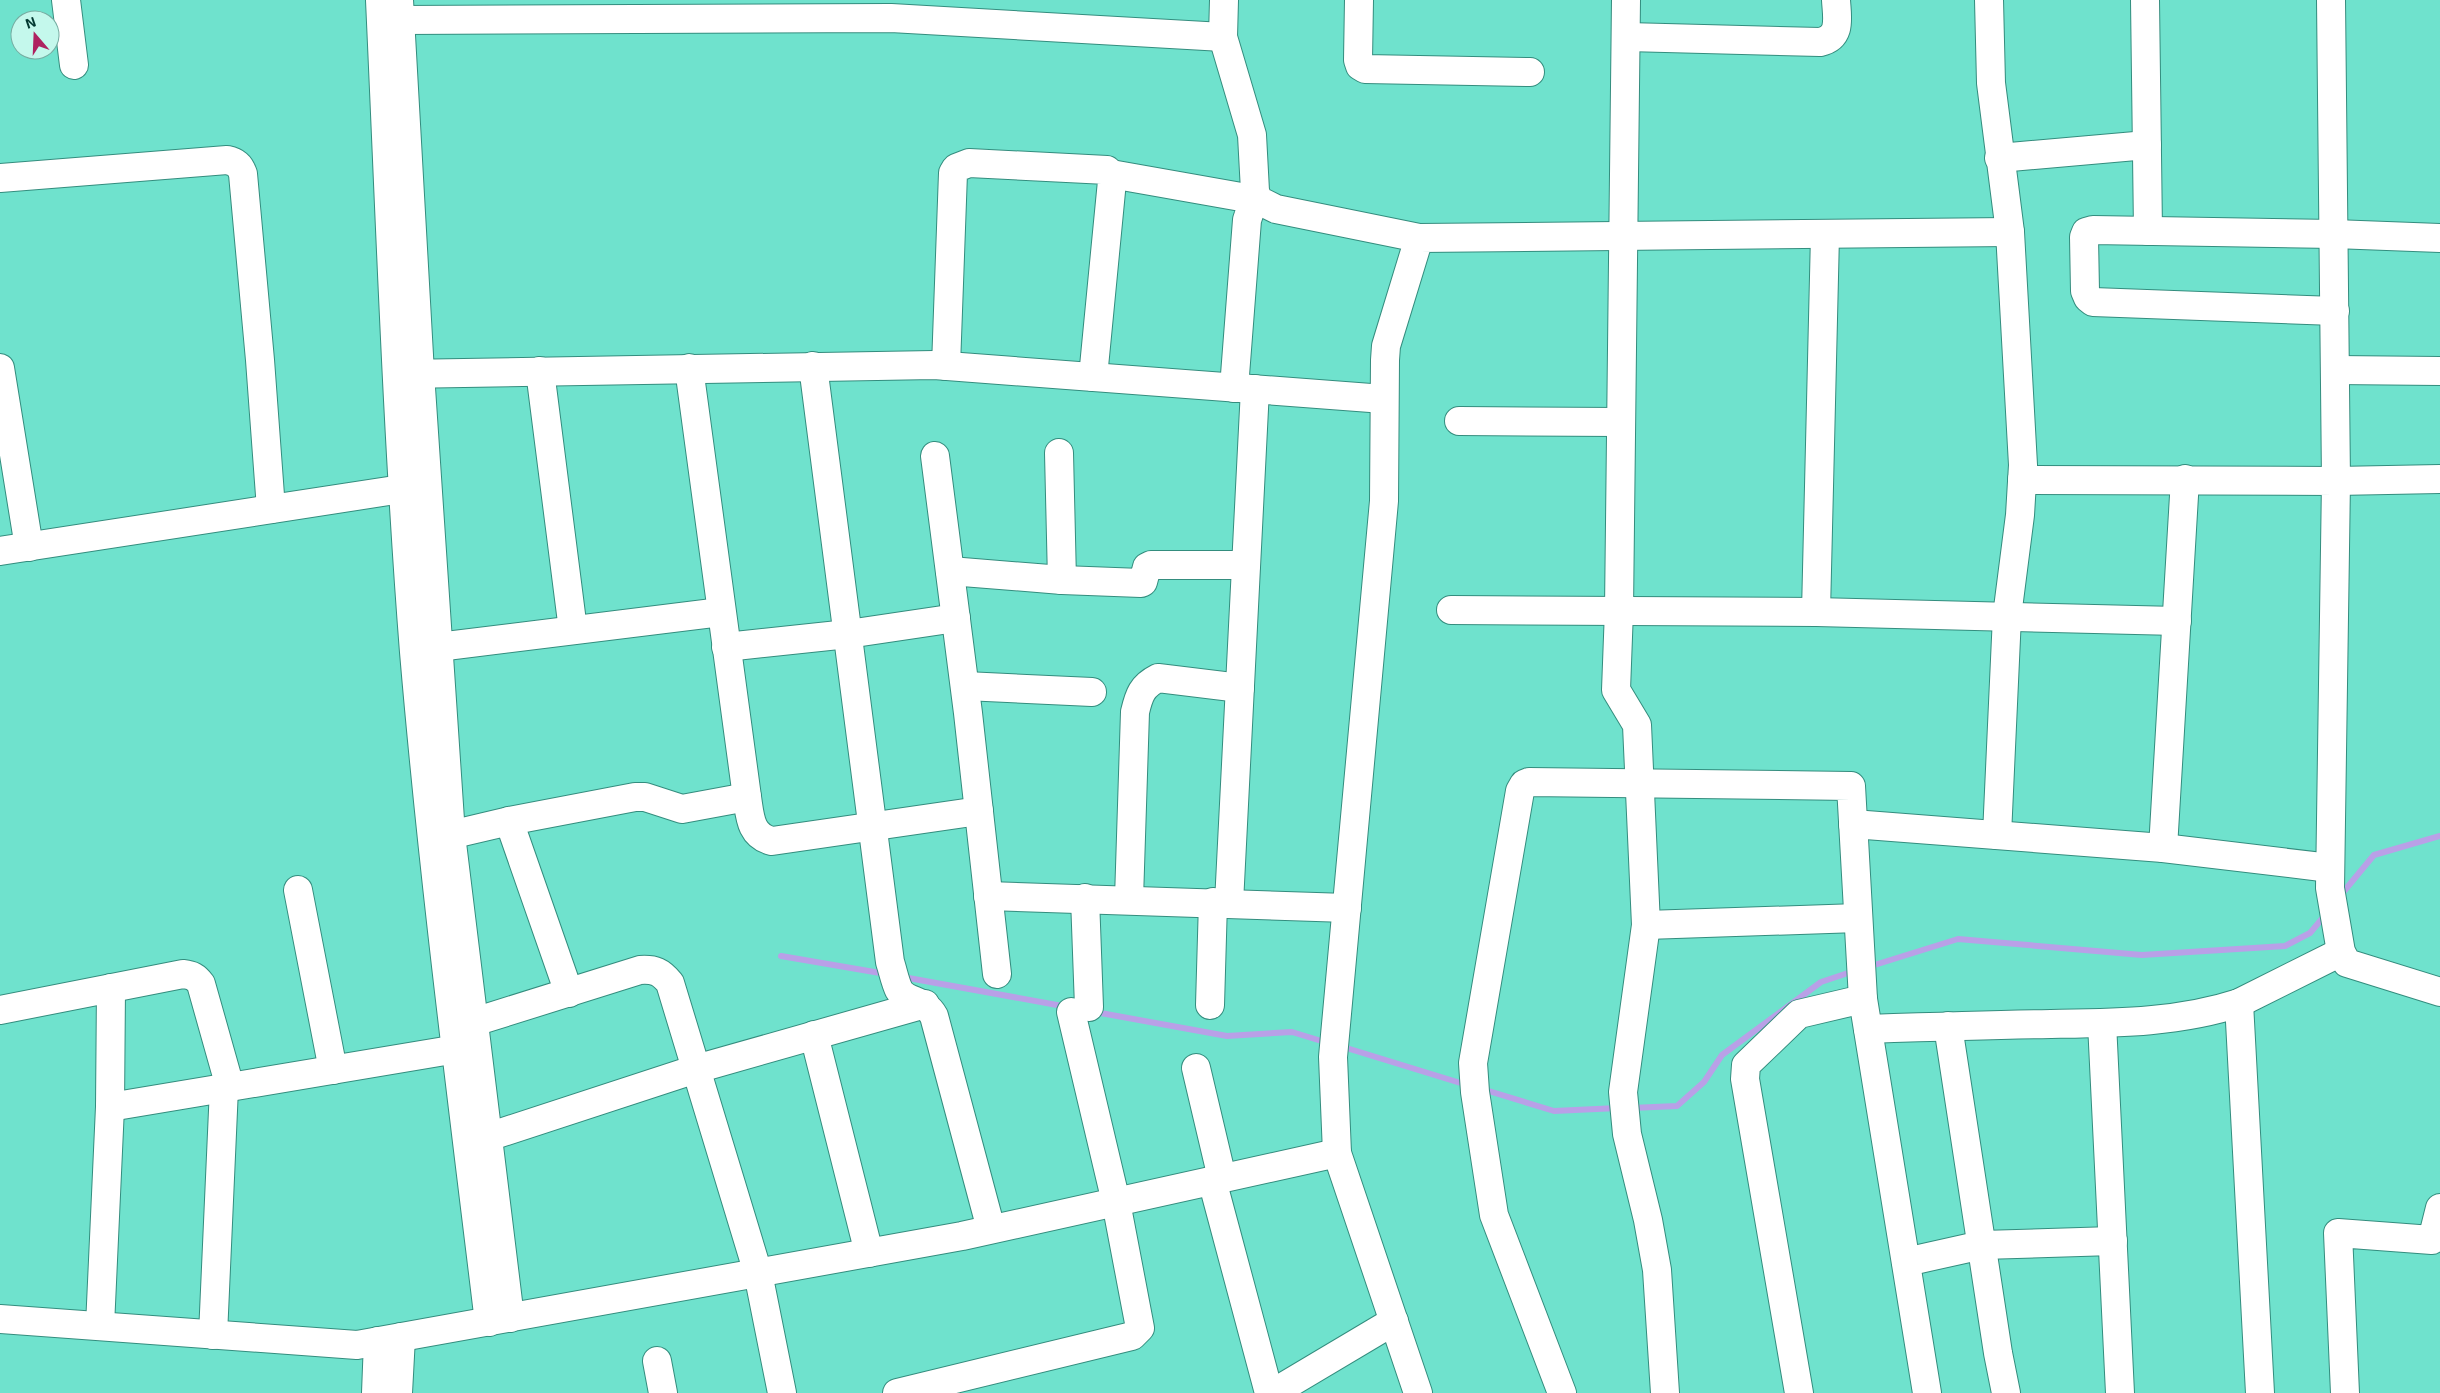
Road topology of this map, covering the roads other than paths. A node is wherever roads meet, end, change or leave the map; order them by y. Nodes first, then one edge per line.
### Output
1 (66, 0) edge
2 (380, 0) edge
3 (1224, 0) edge
4 (1359, 0) edge
5 (1626, 0) edge
6 (1836, 0) edge
7 (1989, 0) edge
8 (2144, 0) edge
9 (2331, 0) edge
10 (624, 9) edge
11 (747, 9) edge
12 (881, 9) edge
13 (399, 10) edge
14 (1223, 37) junction
15 (1627, 37) junction
16 (74, 65) dead end
17 (1530, 72) dead end
18 (2147, 146) junction
19 (1999, 158) junction
20 (1111, 174) junction
21 (0, 178) edge
22 (1258, 200) junction
23 (2148, 231) junction
24 (2010, 232) junction
25 (2334, 234) junction
26 (1825, 235) junction
27 (1623, 237) junction
28 (1419, 238) junction
29 (2440, 238) edge
30 (2335, 311) junction
31 (813, 366) junction
32 (946, 366) junction
33 (0, 368) edge
34 (689, 368) junction
35 (2336, 370) junction
36 (540, 371) junction
37 (2440, 371) edge
38 (409, 373) junction
39 (1093, 377) junction
40 (1245, 388) junction
41 (1384, 399) junction
42 (4, 412) edge
43 (1459, 421) dead end
44 (1620, 422) junction
45 (1059, 453) dead end
46 (935, 456) dead end
47 (2185, 479) junction
48 (2440, 479) edge
49 (2022, 480) junction
50 (2336, 481) junction
51 (415, 487) junction
52 (271, 509) junction
53 (29, 547) junction
54 (0, 551) edge
55 (1246, 565) junction
56 (950, 571) junction
57 (1062, 580) junction
58 (1451, 610) dead end
59 (1619, 610) junction
60 (721, 612) junction
61 (1816, 612) junction
62 (2007, 616) junction
63 (956, 618) junction
64 (2176, 621) junction
65 (573, 630) junction
66 (848, 634) junction
67 (438, 647) junction
68 (726, 647) junction
69 (965, 686) junction
70 (1240, 688) junction
71 (1092, 692) dead end
72 (1641, 782) junction
73 (747, 797) junction
74 (979, 811) junction
75 (509, 821) junction
76 (1853, 824) junction
77 (872, 826) junction
78 (1997, 835) junction
79 (442, 837) junction
80 (2163, 848) junction
81 (2330, 878) junction
82 (298, 890) dead end
83 (988, 896) junction
84 (1084, 898) junction
85 (1129, 899) junction
86 (1221, 903) junction
87 (1347, 908) junction
88 (1646, 925) junction
89 (1858, 931) junction
90 (2341, 952) junction
91 (997, 974) dead end
92 (111, 988) junction
93 (2440, 992) edge
94 (568, 993) junction
95 (1863, 995) junction
96 (2239, 1003) junction
97 (925, 1004) junction
98 (1210, 1006) dead end
99 (0, 1010) edge
100 (2102, 1023) junction
101 (1948, 1026) junction
102 (1868, 1029) junction
103 (462, 1033) junction
104 (814, 1036) junction
105 (1196, 1068) dead end
106 (696, 1069) junction
107 (333, 1070) junction
108 (227, 1087) junction
109 (110, 1107) junction
110 (488, 1137) junction
111 (1337, 1153) junction
112 (1217, 1179) junction
113 (1116, 1202) junction
114 (2440, 1208) edge
115 (991, 1230) junction
116 (2436, 1240) edge
117 (2113, 1241) junction
118 (1982, 1245) junction
119 (869, 1253) junction
120 (1906, 1262) junction
121 (758, 1273) junction
122 (0, 1319) edge
123 (500, 1320) junction
124 (1394, 1321) junction
125 (100, 1326) junction
126 (213, 1334) junction
127 (389, 1339) junction
128 (657, 1361) dead end
129 (376, 1393) edge
130 (398, 1393) edge
131 (663, 1393) edge
132 (782, 1393) edge
133 (897, 1393) edge
134 (1271, 1393) edge
135 (1418, 1393) edge
136 (1562, 1393) edge
137 (1665, 1393) edge
138 (1799, 1393) edge
139 (1927, 1393) edge
140 (2006, 1393) edge
141 (2120, 1393) edge
142 (2260, 1393) edge
143 (2345, 1393) edge

1 - 16 street
2 - 38 street
3 - 14 street
4 - 17 street
5 - 15 street
6 - 15 street
7 - 19 street
8 - 18 street
9 - 25 street
10 - 11 street
10 - 13 street
11 - 12 street
12 - 14 street
13 - 38 street
14 - 22 street
15 - 27 street
18 - 19 street
18 - 23 street
19 - 24 street
20 - 22 street
20 - 32 street
20 - 39 street
21 - 52 street
22 - 28 street
22 - 40 street
23 - 25 street
23 - 30 street
24 - 26 street
24 - 49 street
25 - 29 street
25 - 30 street
26 - 27 street
26 - 61 street
27 - 28 street
27 - 44 street
28 - 41 street
30 - 35 street
31 - 32 street
31 - 34 street
31 - 66 street
32 - 39 street
33 - 42 street
34 - 36 street
34 - 60 street
35 - 37 street
35 - 50 street
36 - 38 street
36 - 65 street
38 - 51 street
39 - 40 street
40 - 41 street
40 - 55 street
41 - 87 street
42 - 53 street
43 - 44 street
44 - 59 street
45 - 57 street
46 - 56 street
47 - 49 street
47 - 50 street
47 - 64 street
48 - 50 street
49 - 62 street
50 - 81 street
51 - 52 street
51 - 67 street
51 - 79 street
52 - 53 street
53 - 54 street
55 - 57 street
55 - 70 street
56 - 57 street
56 - 63 street
58 - 59 street
59 - 61 street
59 - 72 street
60 - 65 street
60 - 68 street
61 - 62 street
62 - 64 street
62 - 78 street
63 - 66 street
63 - 69 street
64 - 80 street
65 - 67 street
66 - 68 street
66 - 77 street
67 - 79 street
68 - 73 street
69 - 71 street
69 - 74 street
70 - 85 street
70 - 86 street
72 - 76 street
72 - 88 street
72 - 136 street
73 - 75 street
73 - 77 street
74 - 77 street
74 - 83 street
75 - 79 street
75 - 94 street
76 - 78 street
76 - 89 street
77 - 97 street
78 - 80 street
79 - 103 street
80 - 81 street
81 - 90 street
82 - 107 street
83 - 84 street
83 - 91 street
84 - 85 street
84 - 113 street
85 - 86 street
86 - 87 street
86 - 98 street
87 - 111 street
88 - 89 street
88 - 137 street
89 - 95 street
90 - 93 street
90 - 96 street
92 - 99 street
92 - 108 street
92 - 109 street
94 - 103 street
94 - 106 street
95 - 102 street
95 - 138 street
96 - 100 street
96 - 142 street
97 - 104 street
97 - 115 street
100 - 101 street
100 - 117 street
101 - 102 street
101 - 118 street
102 - 120 street
103 - 107 street
103 - 110 street
103 - 123 street
104 - 106 street
104 - 119 street
105 - 112 street
106 - 110 street
106 - 121 street
107 - 108 street
108 - 109 street
108 - 126 street
109 - 125 street
110 - 123 street
111 - 112 street
111 - 124 street
112 - 113 street
112 - 134 street
113 - 115 street
113 - 133 street
114 - 116 street
115 - 119 street
116 - 143 street
117 - 118 street
117 - 141 street
118 - 120 street
118 - 140 street
119 - 121 street
120 - 139 street
121 - 123 street
121 - 132 street
122 - 125 street
123 - 127 street
124 - 134 street
124 - 135 street
125 - 126 street
126 - 127 street
127 - 129 street
127 - 130 street
128 - 131 street

